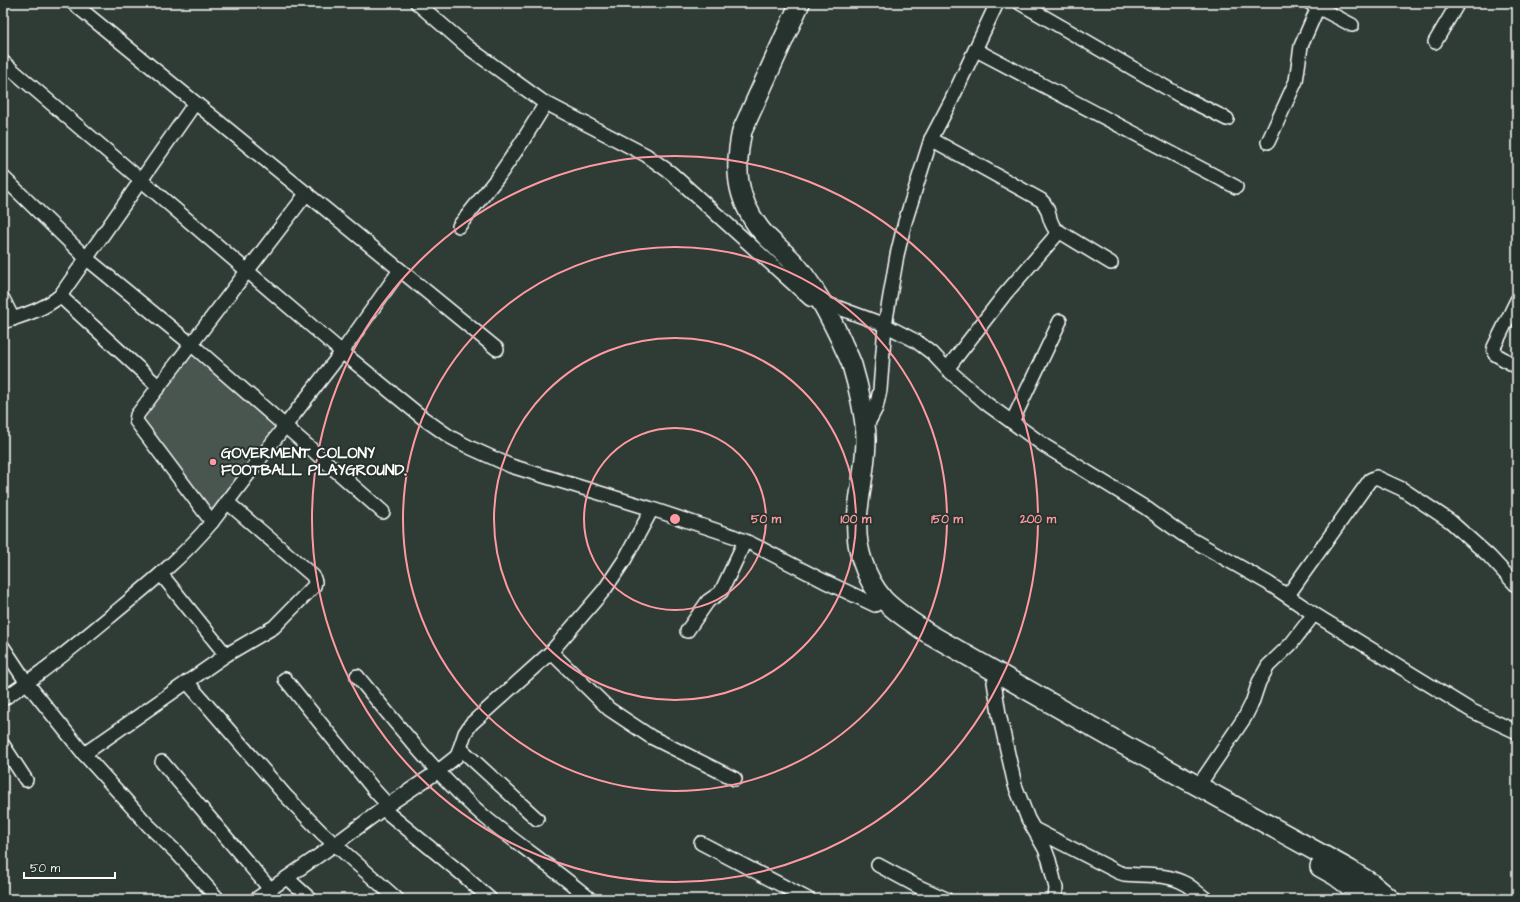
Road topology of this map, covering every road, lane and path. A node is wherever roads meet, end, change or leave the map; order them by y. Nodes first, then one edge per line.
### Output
1 (73, 3) edge
2 (789, 3) edge
3 (800, 3) edge
4 (997, 3) edge
5 (1020, 3) edge
6 (1458, 3) edge
7 (422, 5) edge
8 (1314, 5) edge
9 (1352, 25) dead end
10 (1435, 42) dead end
11 (976, 50) junction
12 (3, 62) edge
13 (195, 103) junction
14 (546, 103) junction
15 (1227, 120) dead end
16 (931, 139) junction
17 (1268, 142) dead end
18 (3, 177) edge
19 (142, 180) junction
20 (1236, 187) dead end
21 (307, 193) junction
22 (459, 226) dead end
23 (1059, 232) junction
24 (86, 258) junction
25 (1111, 263) dead end
26 (248, 270) junction
27 (400, 270) junction
28 (60, 296) junction
29 (3, 299) edge
30 (1517, 300) edge
31 (818, 302) junction
32 (8, 320) edge
33 (1060, 321) dead end
34 (885, 325) junction
35 (191, 344) junction
36 (497, 349) dead end
37 (342, 352) junction
38 (1517, 367) edge
39 (947, 369) junction
40 (159, 387) junction
41 (1012, 422) junction
42 (285, 426) junction
43 (861, 431) junction
44 (227, 502) junction
45 (652, 509) junction
46 (383, 512) dead end
47 (212, 522) junction
48 (745, 541) junction
49 (161, 574) junction
50 (1517, 586) edge
51 (1288, 595) junction
52 (875, 605) junction
53 (1314, 614) junction
54 (688, 631) dead end
55 (3, 647) edge
56 (551, 652) junction
57 (226, 655) junction
58 (357, 676) dead end
59 (285, 679) dead end
60 (187, 682) junction
61 (994, 682) junction
62 (27, 683) junction
63 (3, 699) edge
64 (1517, 732) edge
65 (3, 745) edge
66 (460, 748) junction
67 (84, 754) junction
68 (162, 762) dead end
69 (437, 772) junction
70 (735, 779) dead end
71 (26, 780) dead end
72 (1199, 785) junction
73 (386, 807) junction
74 (537, 819) dead end
75 (1034, 829) junction
76 (701, 843) dead end
77 (334, 845) junction
78 (878, 865) dead end
79 (287, 878) junction
80 (270, 888) junction
81 (218, 899) edge
82 (256, 899) edge
83 (310, 899) edge
84 (397, 899) edge
85 (490, 899) edge
86 (590, 899) edge
87 (808, 899) edge
88 (946, 899) edge
89 (1055, 899) edge
90 (1206, 899) edge
91 (1367, 899) edge
92 (1390, 899) edge

1 - 13 street
2 - 31 main road
3 - 31 main road
4 - 11 street
5 - 15 street
6 - 10 street
7 - 14 street
8 - 9 street
8 - 17 street
11 - 16 street
11 - 20 street
12 - 19 street
13 - 19 street
13 - 21 street
14 - 22 street
14 - 31 street
16 - 23 street
16 - 34 street
18 - 24 street
19 - 24 street
19 - 26 street
21 - 26 street
21 - 27 street
23 - 25 street
23 - 39 street
24 - 28 street
24 - 35 street
26 - 35 street
26 - 37 street
27 - 36 street
27 - 37 street
28 - 32 street
28 - 40 street
29 - 32 street
30 - 38 street
31 - 34 street
31 - 43 main road
33 - 41 street
34 - 39 street
34 - 43 street
35 - 40 street
35 - 42 street
37 - 42 street
37 - 45 street
39 - 41 street
40 - 47 street
41 - 51 street
42 - 44 street
42 - 46 street
43 - 52 main road
43 - 72 main road
44 - 47 street
44 - 57 street
45 - 48 street
45 - 56 street
47 - 49 street
48 - 52 street
48 - 54 street
49 - 57 street
49 - 62 street
50 - 51 street
51 - 53 street
52 - 61 main road
53 - 64 street
53 - 72 street
55 - 62 street
56 - 66 street
56 - 70 street
57 - 60 street
58 - 69 street
59 - 73 street
60 - 67 street
60 - 77 street
61 - 75 street
61 - 91 main road
62 - 63 street
62 - 67 street
65 - 71 street
66 - 69 street
66 - 74 street
67 - 81 street
68 - 80 street
69 - 73 street
69 - 86 street
72 - 92 main road
73 - 77 street
73 - 85 street
75 - 89 street
75 - 90 street
76 - 87 street
77 - 79 street
77 - 84 street
78 - 88 street
79 - 80 street
79 - 83 street
80 - 82 street

